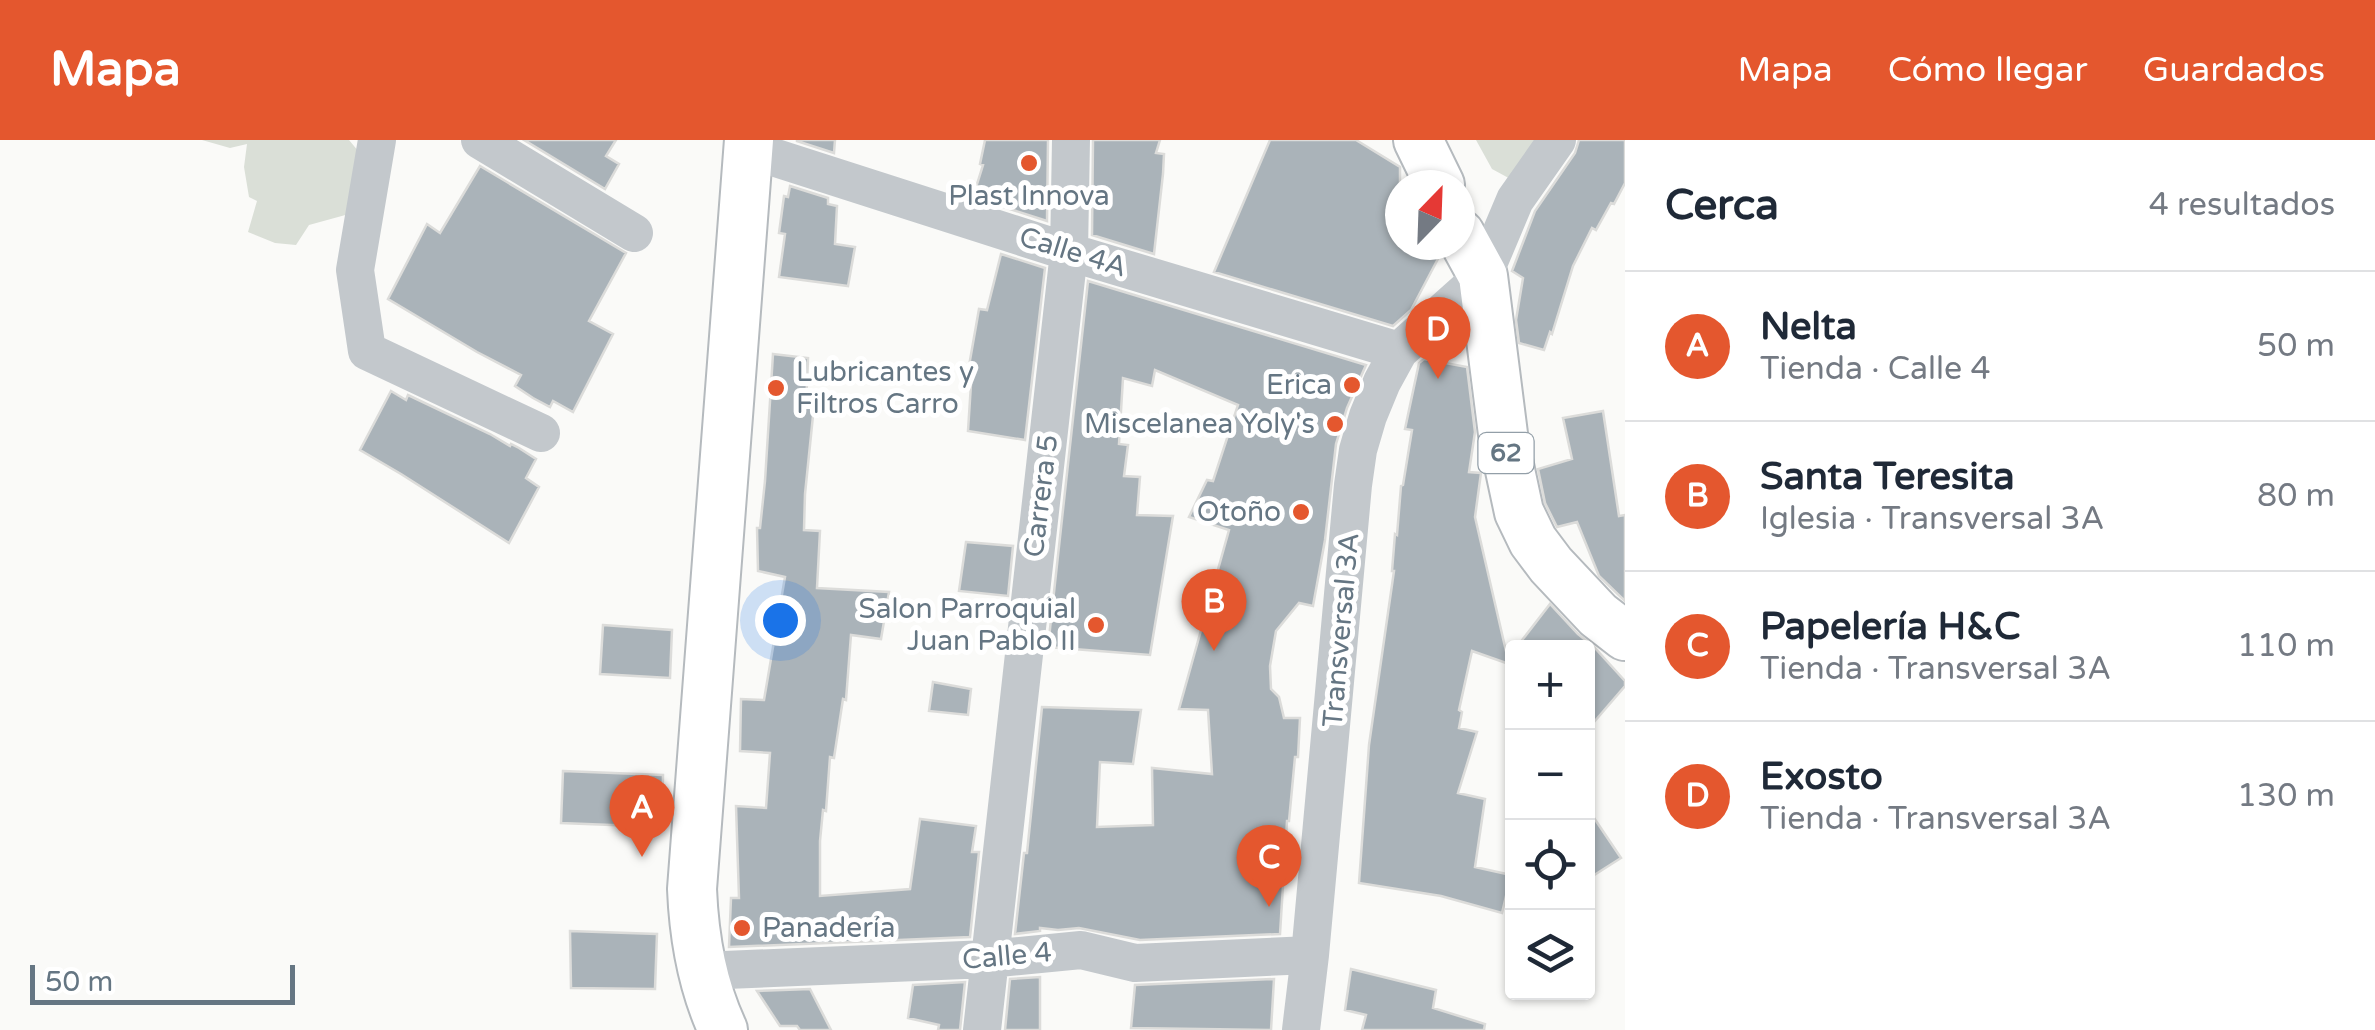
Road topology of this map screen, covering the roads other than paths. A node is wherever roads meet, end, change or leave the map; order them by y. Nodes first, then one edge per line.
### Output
1 (377, 140) edge
2 (480, 140) edge
3 (1071, 140) edge
4 (1418, 140) edge
5 (1557, 140) edge
6 (748, 144) edge
7 (1433, 170) edge
8 (634, 232) dead end
9 (1070, 252) junction
10 (1474, 260) edge
11 (1483, 276) junction
12 (1399, 351) junction
13 (541, 433) dead end
14 (1625, 636) edge
15 (1310, 955) junction
16 (988, 959) junction
17 (701, 971) junction
18 (723, 1030) edge
19 (982, 1030) edge
20 (1301, 1030) edge

1 - 13 street
2 - 8 street
3 - 9 street, Carrera 5
4 - 7 main road
5 - 11 street
6 - 9 street, Calle 4A
6 - 17 main road
9 - 12 street, Calle 4A
9 - 16 street, Carrera 5
10 - 11 main road, 62
11 - 12 street, Transversal 3A
11 - 14 main road, 62
12 - 15 street, Transversal 3A
15 - 16 street, Calle 4
15 - 20 street, Transversal 3A
16 - 17 street, Calle 4
16 - 19 street, Carrera 5
17 - 18 main road

